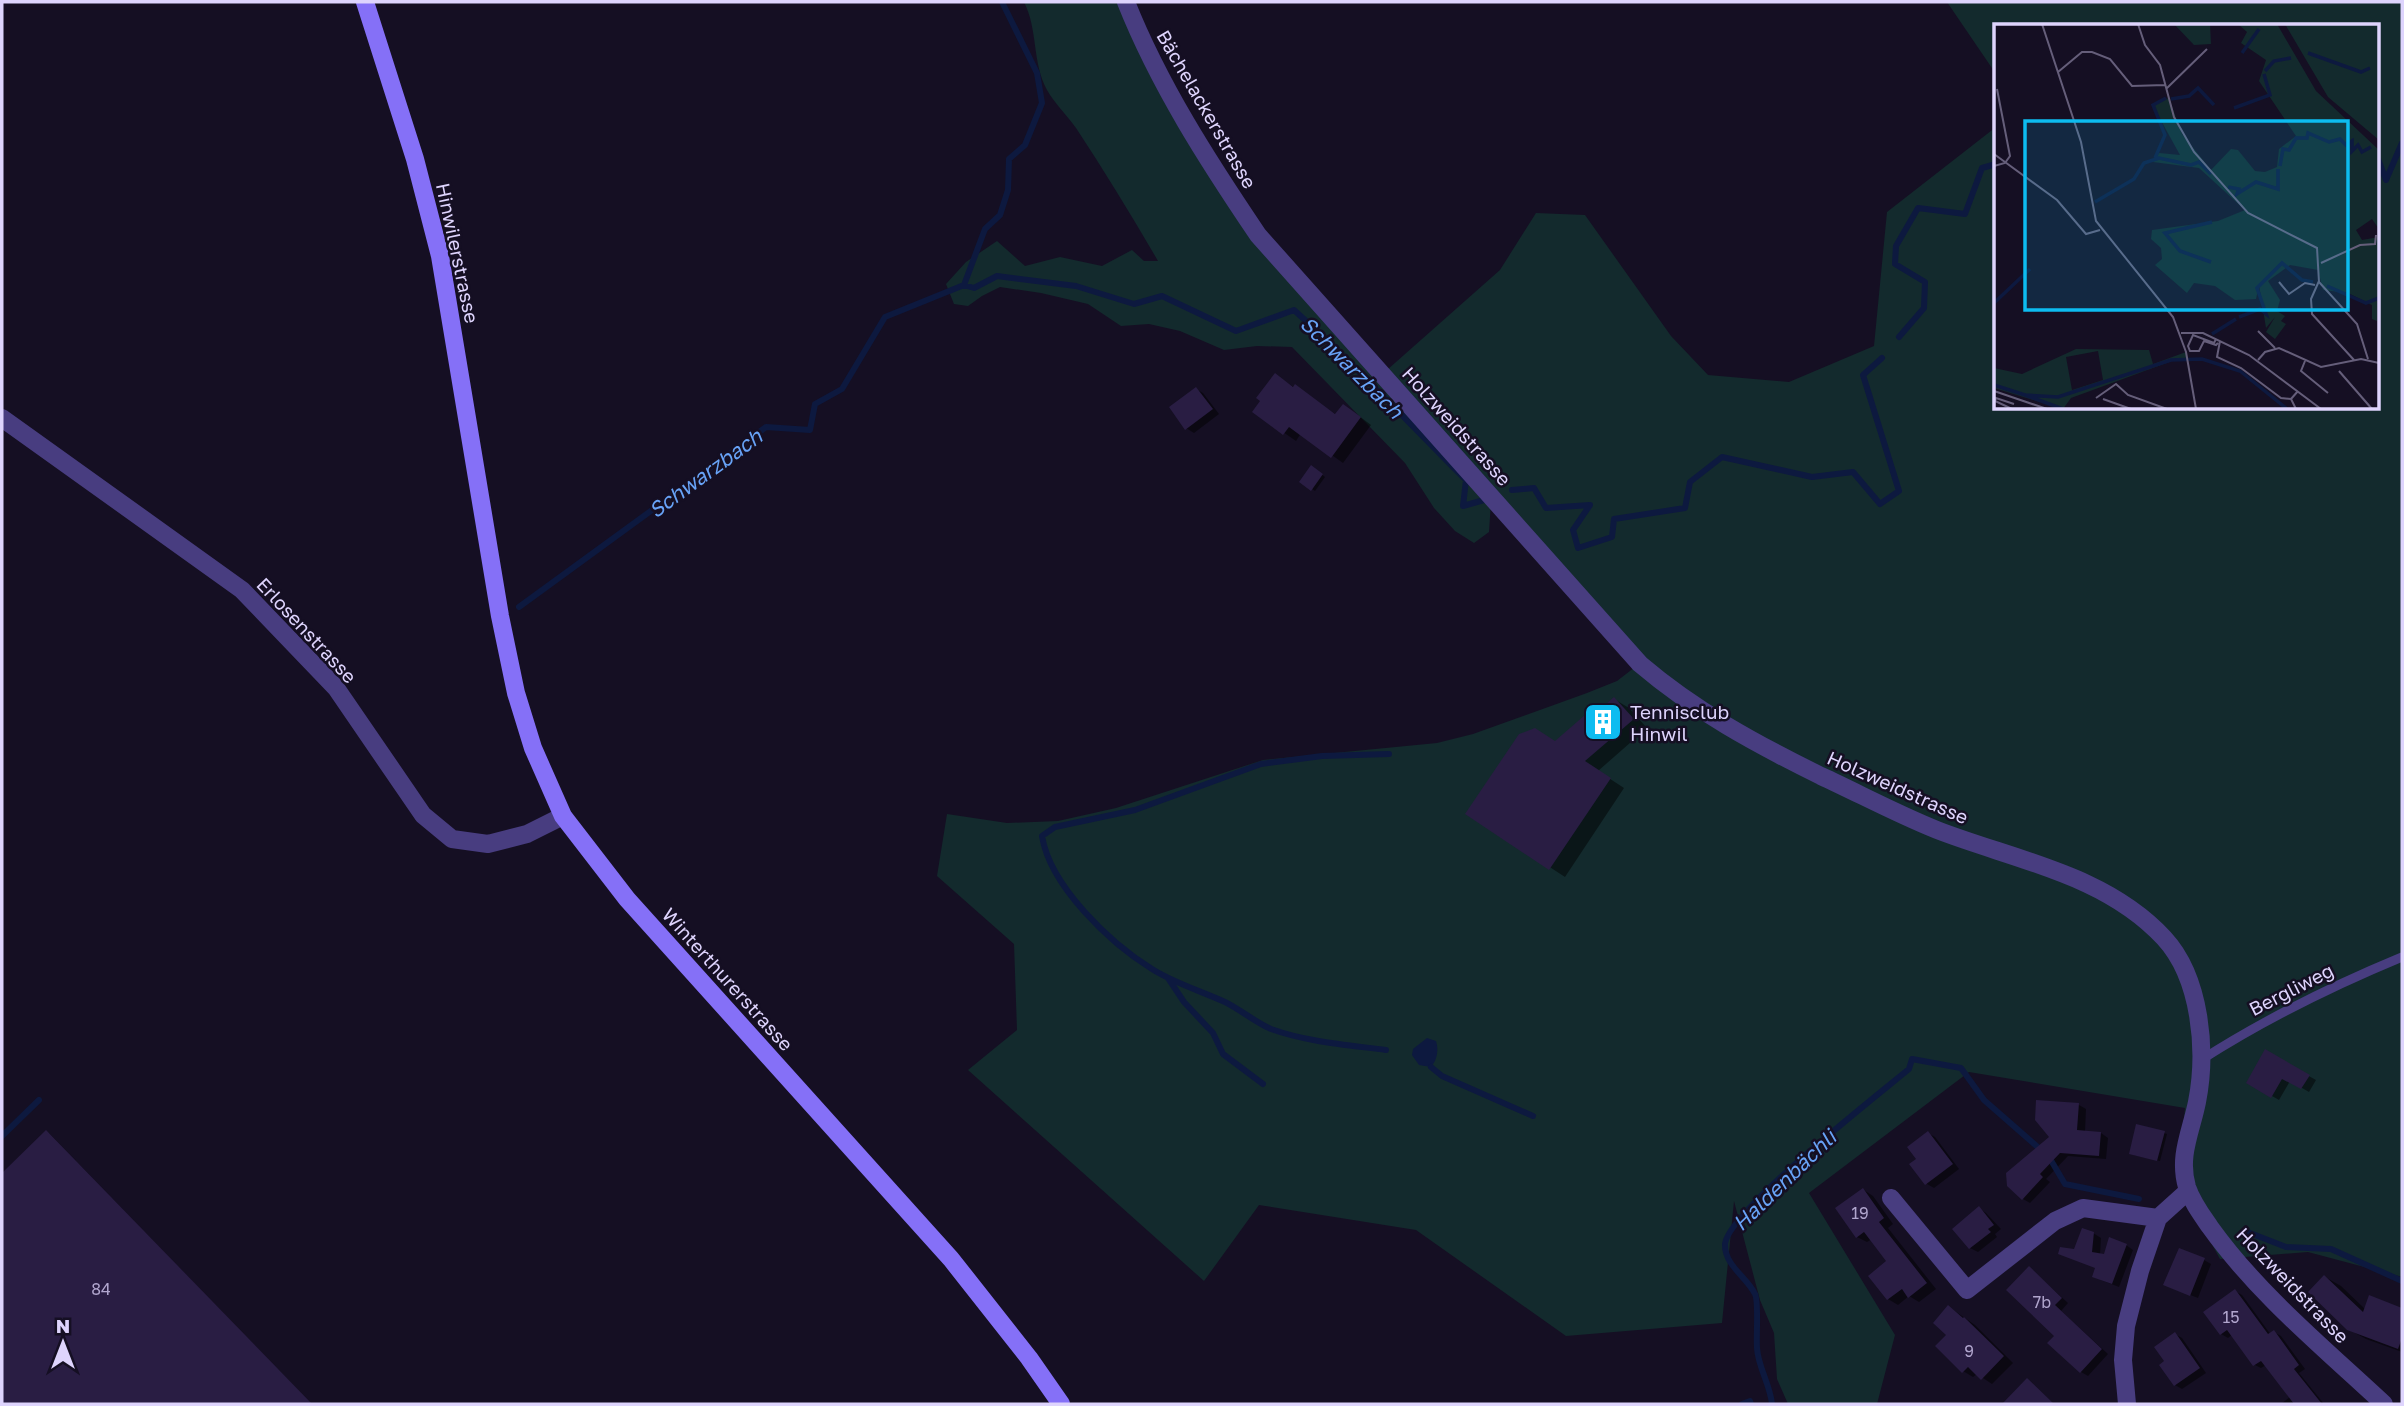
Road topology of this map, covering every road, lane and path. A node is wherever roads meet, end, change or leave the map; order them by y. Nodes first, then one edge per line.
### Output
1 (365, 2) edge
2 (1126, 2) edge
3 (1258, 234) joint
4 (2, 418) edge
5 (484, 519) joint
6 (563, 816) junction
7 (2402, 957) edge
8 (2200, 1061) junction
9 (2188, 1191) junction
10 (1891, 1198) dead end
11 (2158, 1218) junction
12 (1061, 1404) edge
13 (2127, 1404) edge
14 (2384, 1404) edge

1 - 5 main road, Hinwilerstrasse
2 - 3 street, Bächelackerstrasse
3 - 8 street, Holzweidstrasse
4 - 6 street, Erlosenstrasse
5 - 6 main road, Winterthurerstrasse
6 - 12 main road, Winterthurerstrasse
7 - 8 lane, Bergliweg
8 - 9 street, Holzweidstrasse
9 - 11 street
9 - 14 street, Holzweidstrasse
10 - 11 street
11 - 13 street

